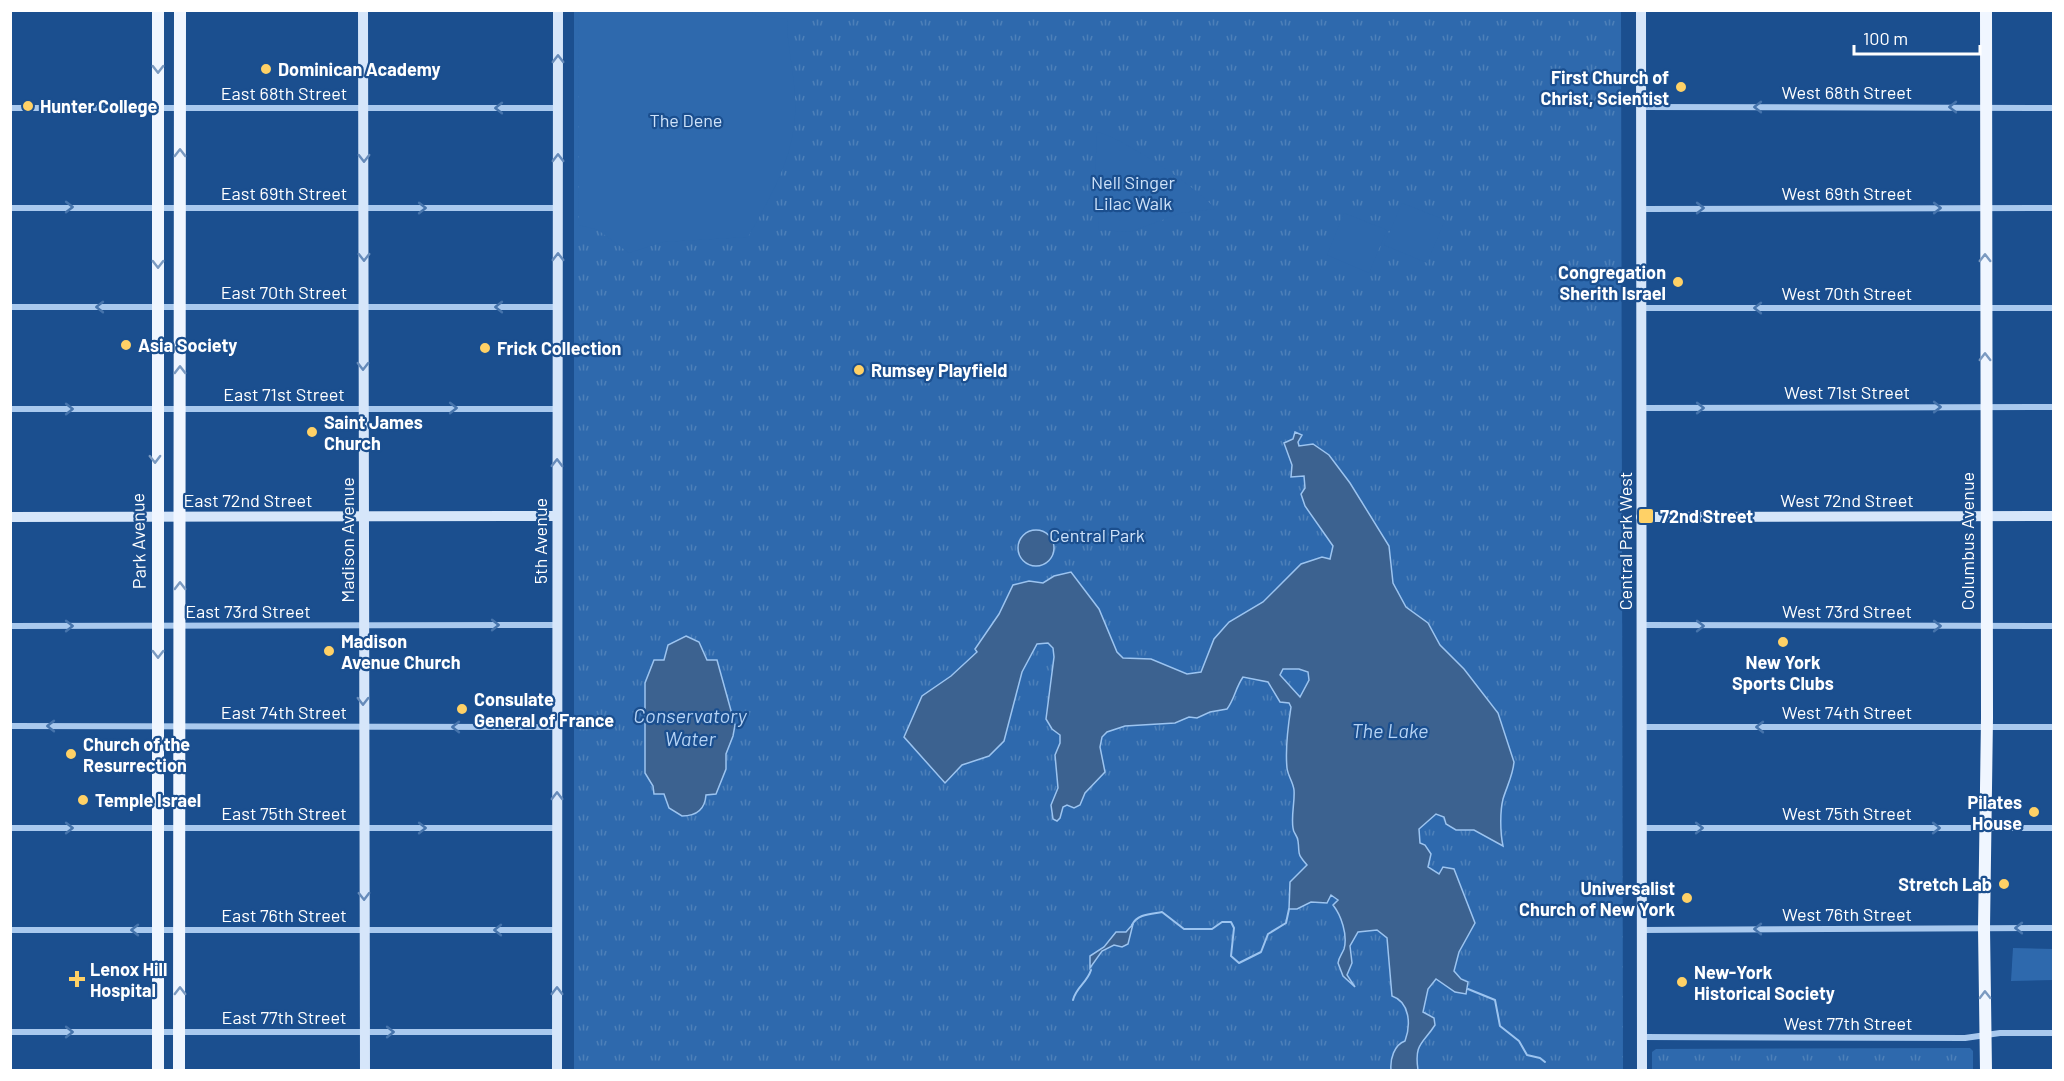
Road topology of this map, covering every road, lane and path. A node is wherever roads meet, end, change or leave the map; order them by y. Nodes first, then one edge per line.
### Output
1 (158, 10) edge
2 (180, 10) edge
3 (363, 10) edge
4 (558, 10) edge
5 (1641, 10) edge
6 (1986, 10) edge
7 (1641, 107) junction
8 (1985, 107) junction
9 (10, 108) edge
10 (158, 108) junction
11 (180, 108) junction
12 (363, 108) junction
13 (558, 108) junction
14 (2054, 108) edge
15 (10, 207) edge
16 (158, 207) junction
17 (1985, 207) junction
18 (180, 208) junction
19 (364, 208) junction
20 (558, 208) junction
21 (1641, 208) junction
22 (2054, 208) edge
23 (10, 307) edge
24 (158, 307) junction
25 (180, 307) junction
26 (364, 307) junction
27 (558, 307) junction
28 (1641, 308) junction
29 (1985, 308) junction
30 (2054, 308) edge
31 (1985, 407) junction
32 (2054, 407) edge
33 (363, 408) junction
34 (1641, 408) junction
35 (10, 409) edge
36 (155, 409) junction
37 (180, 409) junction
38 (558, 409) junction
39 (363, 516) junction
40 (557, 516) junction
41 (1985, 516) junction
42 (2054, 516) edge
43 (10, 517) edge
44 (155, 517) junction
45 (180, 517) junction
46 (1641, 517) junction
47 (363, 625) junction
48 (557, 625) junction
49 (1641, 625) junction
50 (10, 626) edge
51 (158, 626) junction
52 (180, 626) junction
53 (1986, 626) junction
54 (2054, 626) edge
55 (10, 726) edge
56 (158, 727) junction
57 (179, 727) junction
58 (363, 727) junction
59 (557, 727) junction
60 (1641, 727) junction
61 (2054, 727) edge
62 (1987, 728) junction
63 (10, 828) edge
64 (158, 828) junction
65 (180, 828) junction
66 (363, 828) junction
67 (557, 828) junction
68 (1641, 828) junction
69 (1986, 828) junction
70 (2054, 828) edge
71 (1984, 928) junction
72 (2054, 928) edge
73 (10, 930) edge
74 (158, 930) junction
75 (180, 930) junction
76 (365, 930) junction
77 (557, 930) junction
78 (1641, 930) junction
79 (10, 1032) edge
80 (158, 1032) junction
81 (180, 1032) junction
82 (365, 1032) junction
83 (557, 1032) junction
84 (2054, 1033) edge
85 (1986, 1035) junction
86 (1642, 1037) junction
87 (158, 1071) edge
88 (179, 1071) edge
89 (364, 1071) edge
90 (556, 1071) edge
91 (1642, 1071) edge
92 (1986, 1071) edge

1 -> 10 main road, Park Avenue
2 - 11 main road
3 - 12 main road, Madison Avenue
13 -> 4 main road, 5th Avenue
5 - 7 main road, Central Park West
6 - 8 main road, Columbus Avenue
8 -> 7 street, West 68th Street
7 - 21 main road, Central Park West
8 - 14 street, West 68th Street
8 - 17 main road, Columbus Avenue
9 - 10 street, East 68th Street
10 - 11 street, East 68th Street
10 - 16 main road, Park Avenue
11 - 12 street, East 68th Street
18 -> 11 main road
13 -> 12 street, East 68th Street
12 -> 19 main road, Madison Avenue
20 -> 13 main road, 5th Avenue
15 -> 16 street, East 69th Street
16 - 18 street, East 69th Street
16 -> 24 main road, Park Avenue
21 -> 17 street, West 69th Street
17 - 22 street, West 69th Street
29 -> 17 main road, Columbus Avenue
18 - 19 street, East 69th Street
18 - 25 main road
19 -> 20 street, East 69th Street
19 -> 26 main road, Madison Avenue
27 -> 20 main road, 5th Avenue
21 - 28 main road, Central Park West
24 -> 23 street, East 70th Street
24 - 25 street, East 70th Street
24 - 36 main road, Park Avenue
25 - 26 street, East 70th Street
37 -> 25 main road
27 -> 26 street, East 70th Street
26 -> 33 main road, Madison Avenue
27 - 38 main road, 5th Avenue
29 -> 28 street, West 70th Street
28 - 34 main road, Central Park West
29 - 30 street, West 70th Street
31 -> 29 main road, Columbus Avenue
31 - 32 street, West 71st Street
34 -> 31 street, West 71st Street
31 - 41 main road, Columbus Avenue
33 - 37 street, East 71st Street
33 -> 38 street, East 71st Street
33 - 39 main road, Madison Avenue
34 - 46 main road, Central Park West
35 -> 36 street, East 71st Street
36 - 37 street, East 71st Street
36 -> 44 main road, Park Avenue
37 - 45 main road
40 -> 38 main road, 5th Avenue
39 - 40 main road, East 72nd Street
39 - 45 main road, East 72nd Street
39 - 47 main road, Madison Avenue
40 - 48 main road, 5th Avenue
41 - 42 main road, West 72nd Street
41 - 46 main road, West 72nd Street
41 - 53 main road, Columbus Avenue
43 - 44 main road, East 72nd Street
44 - 45 main road, East 72nd Street
44 - 51 main road, Park Avenue
52 -> 45 main road
46 - 49 main road, Central Park West
47 -> 48 street, East 73rd Street
47 - 52 street, East 73rd Street
47 -> 58 main road, Madison Avenue
48 - 59 main road, 5th Avenue
49 -> 53 street, West 73rd Street
49 - 60 main road, Central Park West
50 -> 51 street, East 73rd Street
51 - 52 street, East 73rd Street
51 -> 56 main road, Park Avenue
52 - 57 main road
53 - 54 street, West 73rd Street
53 - 62 main road, Columbus Avenue
56 -> 55 street, East 74th Street
56 - 57 street, East 74th Street
56 - 64 main road, Park Avenue
57 - 58 street, East 74th Street
57 - 65 main road
59 -> 58 street, East 74th Street
58 - 66 main road, Madison Avenue
67 -> 59 main road, 5th Avenue
62 -> 60 street, West 74th Street
60 - 68 main road, Central Park West
61 - 62 street, West 74th Street
62 - 69 main road, Columbus Avenue
63 -> 64 street, East 75th Street
64 - 65 street, East 75th Street
64 - 74 main road, Park Avenue
65 - 66 street, East 75th Street
65 - 75 main road
66 -> 67 street, East 75th Street
66 -> 76 main road, Madison Avenue
67 - 77 main road, 5th Avenue
68 -> 69 street, West 75th Street
68 - 78 main road, Central Park West
69 - 70 street, West 75th Street
69 - 71 main road, Columbus Avenue
72 -> 71 street, West 76th Street
71 -> 78 street, West 76th Street
85 -> 71 main road, Columbus Avenue
74 -> 73 street, East 76th Street
74 - 75 street, East 76th Street
74 - 80 main road, Park Avenue
75 - 76 street, East 76th Street
81 -> 75 main road
77 -> 76 street, East 76th Street
76 - 82 main road, Madison Avenue
83 -> 77 main road, 5th Avenue
78 - 86 main road, Central Park West
79 -> 80 street, East 77th Street
80 - 81 street, East 77th Street
80 - 87 main road, Park Avenue
81 - 82 street, East 77th Street
81 - 88 main road
82 -> 83 street, East 77th Street
82 - 89 main road, Madison Avenue
83 - 90 main road, 5th Avenue
84 - 85 street, West 77th Street
85 - 86 street, West 77th Street
85 - 92 main road, Columbus Avenue
86 - 91 main road, Central Park West

